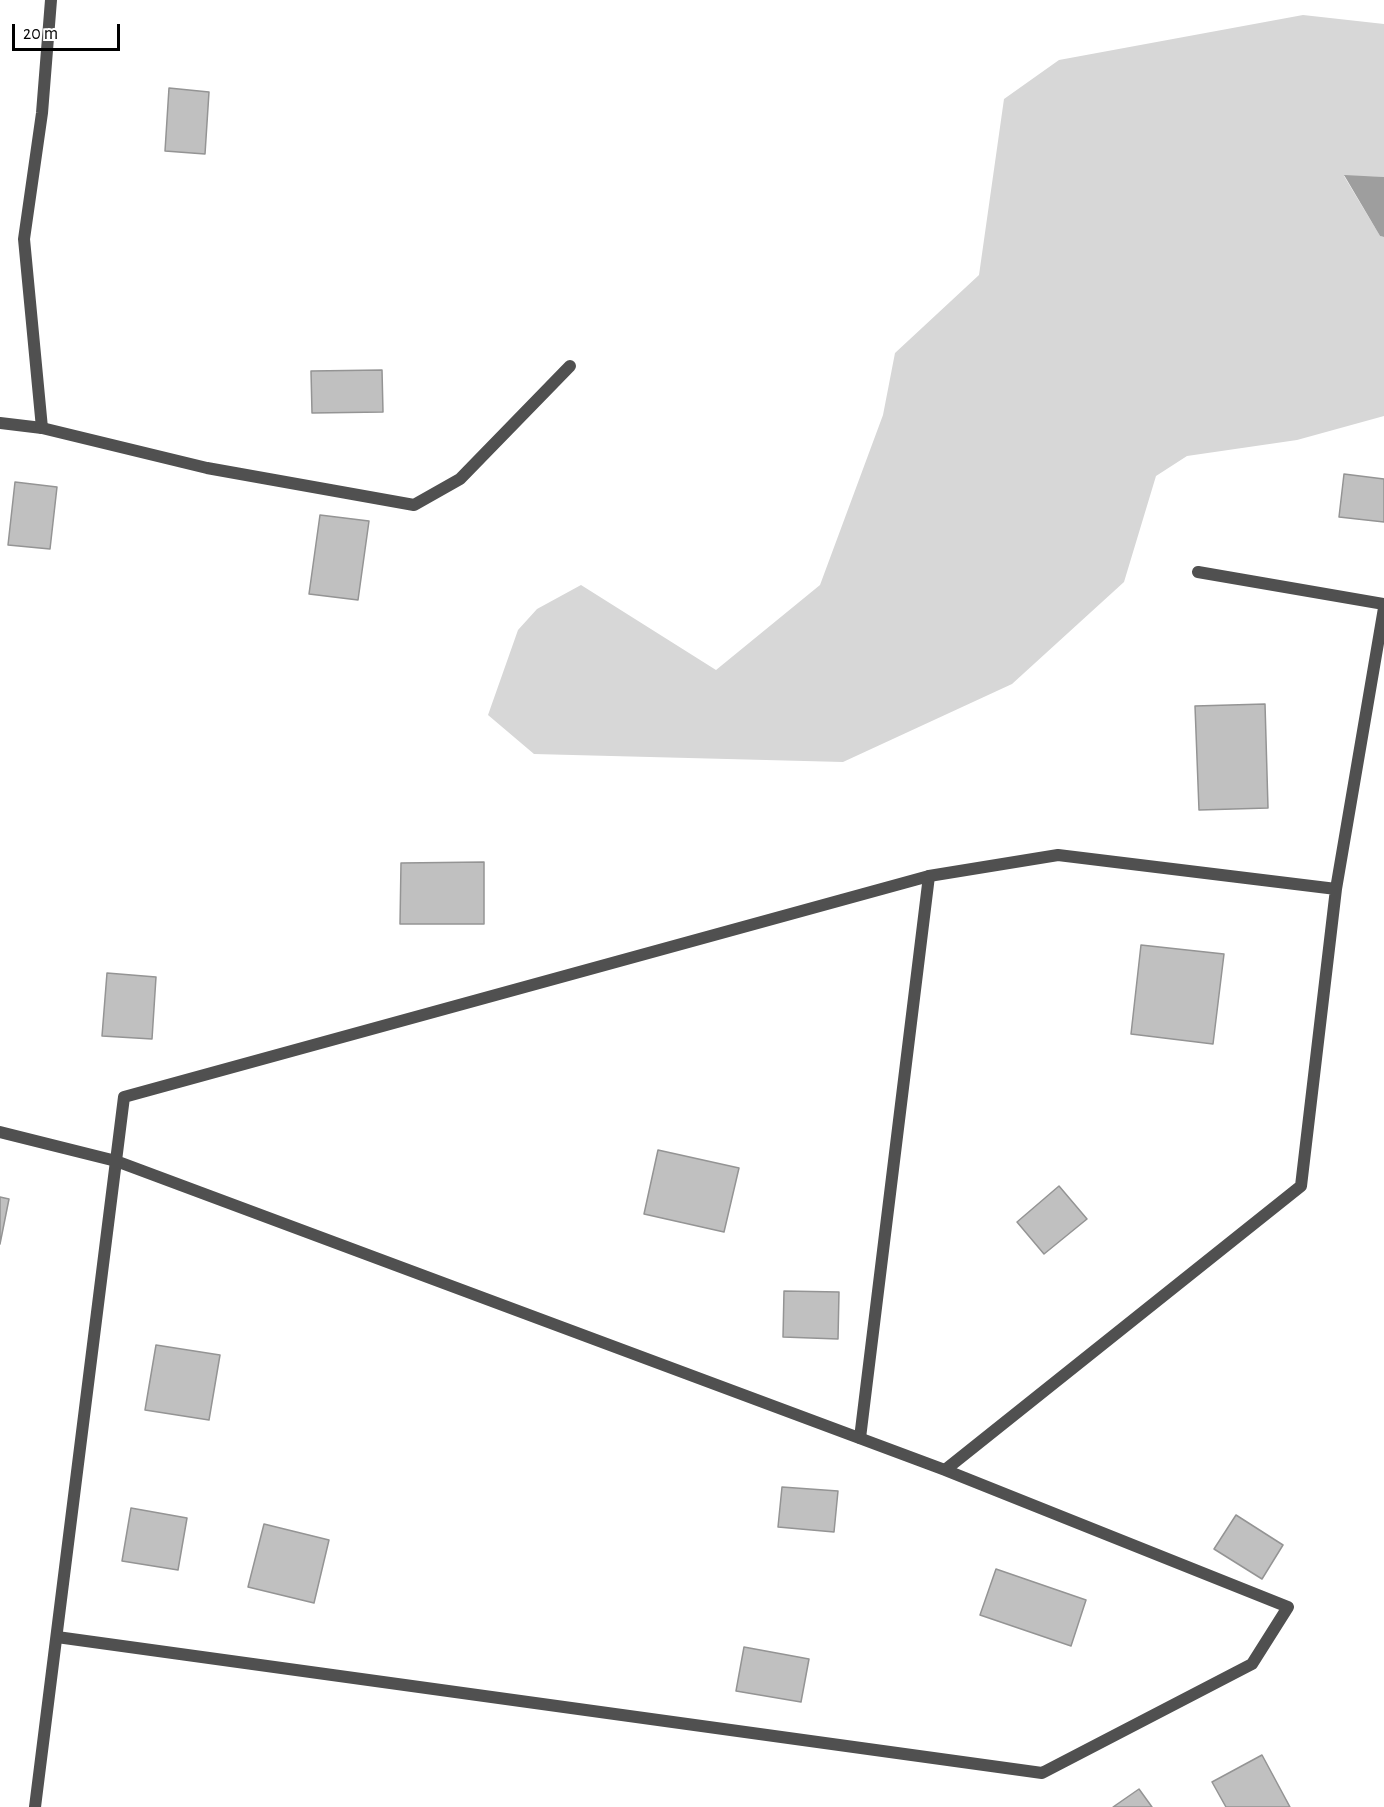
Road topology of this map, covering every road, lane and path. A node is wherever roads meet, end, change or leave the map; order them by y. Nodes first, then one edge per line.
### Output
1 (51, 0) edge
2 (570, 366) dead end
3 (0, 423) edge
4 (42, 428) junction
5 (1198, 572) dead end
6 (1384, 606) edge
7 (929, 876) junction
8 (1336, 889) junction
9 (0, 1132) edge
10 (116, 1161) junction
11 (860, 1438) junction
12 (945, 1470) junction
13 (57, 1638) junction
14 (35, 1807) edge

1 - 4 street
2 - 4 street
3 - 4 street
5 - 6 street
6 - 8 street
7 - 8 street
7 - 10 street
7 - 11 street
8 - 12 street
9 - 10 street
10 - 11 street
10 - 13 street
11 - 12 street
12 - 13 street
13 - 14 street

